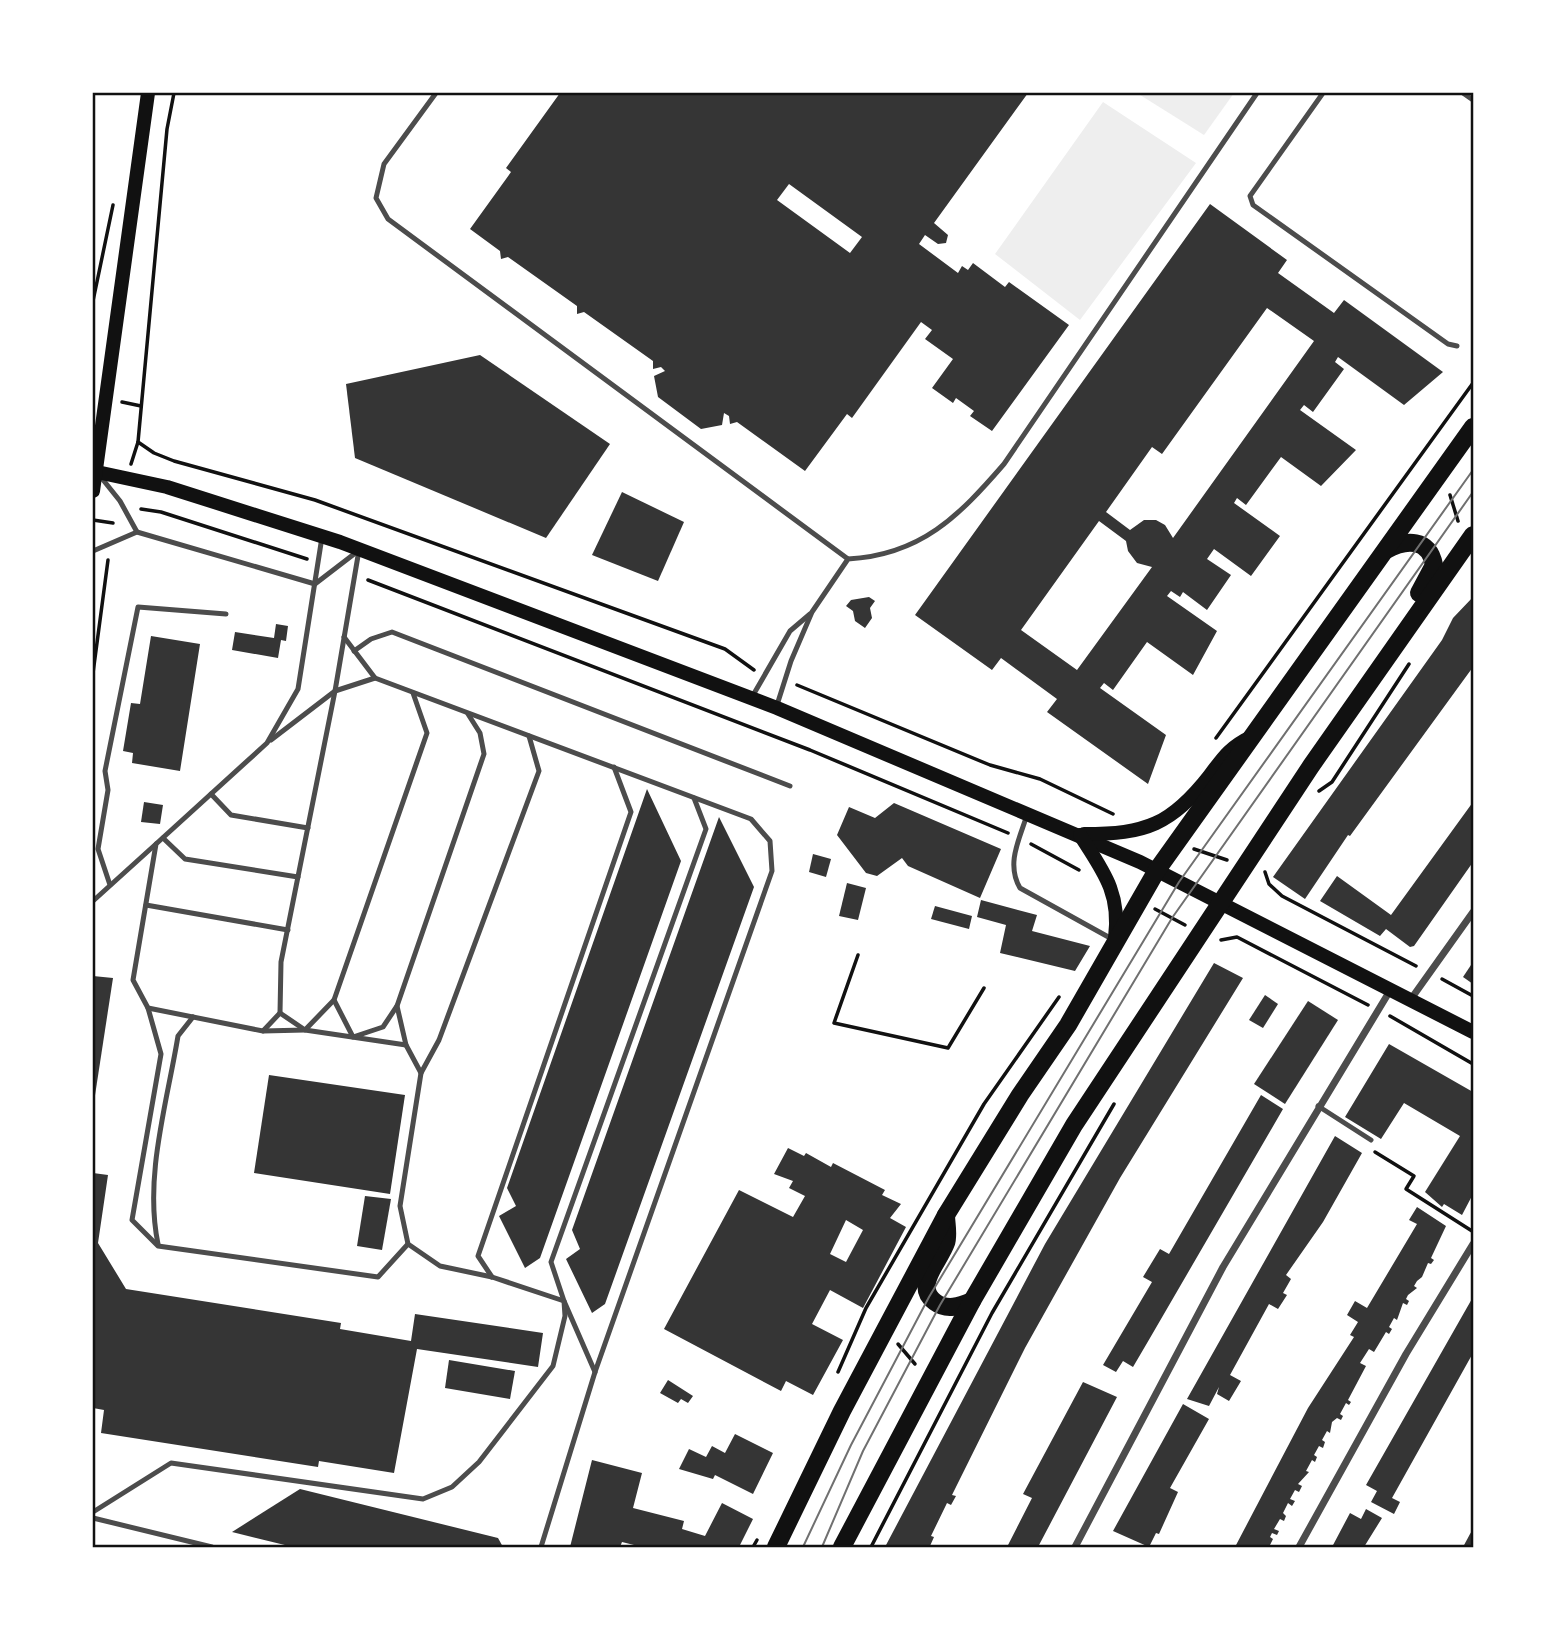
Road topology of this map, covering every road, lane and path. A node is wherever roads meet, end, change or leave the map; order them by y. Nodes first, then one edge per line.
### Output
1 (148, 93) edge
2 (174, 93) edge
3 (436, 93) edge
4 (1257, 93) edge
5 (1323, 93) edge
6 (1463, 93) edge
7 (1473, 100) edge
8 (1457, 346) dead end
9 (1473, 383) edge
10 (121, 401) dead end
11 (141, 406) junction
12 (1473, 427) edge
13 (94, 472) edge
14 (93, 491) edge
15 (125, 512) junction
16 (93, 520) edge
17 (113, 523) junction
18 (137, 532) junction
19 (1473, 535) edge
20 (322, 537) junction
21 (110, 544) junction
22 (359, 550) junction
23 (1385, 550) junction
24 (93, 551) edge
25 (848, 559) junction
26 (318, 562) junction
27 (355, 575) junction
28 (315, 584) junction
29 (812, 612) junction
30 (226, 614) dead end
31 (1415, 616) junction
32 (344, 637) junction
33 (354, 651) junction
34 (93, 673) edge
35 (766, 674) junction
36 (375, 678) junction
37 (786, 680) junction
38 (335, 691) junction
39 (413, 693) junction
40 (751, 698) junction
41 (776, 708) junction
42 (468, 713) junction
43 (1254, 735) junction
44 (529, 736) junction
45 (1215, 739) dead end
46 (267, 743) junction
47 (614, 767) junction
48 (790, 786) dead end
49 (211, 794) junction
50 (693, 797) junction
51 (1028, 812) junction
52 (1121, 818) dead end
53 (308, 828) junction
54 (1079, 834) junction
55 (163, 838) junction
56 (1020, 838) junction
57 (1176, 842) junction
58 (156, 844) junction
59 (1245, 864) junction
60 (1157, 870) junction
61 (1087, 876) dead end
62 (298, 877) junction
63 (110, 885) junction
64 (93, 901) edge
65 (1219, 903) junction
66 (1149, 904) dead end
67 (146, 905) junction
68 (1236, 912) junction
69 (1473, 912) edge
70 (1184, 925) dead end
71 (288, 930) junction
72 (1115, 940) junction
73 (858, 955) dead end
74 (1430, 973) junction
75 (984, 988) dead end
76 (1391, 989) junction
77 (1473, 996) edge
78 (1411, 999) junction
79 (334, 1000) junction
80 (397, 1006) junction
81 (148, 1008) junction
82 (1378, 1010) junction
83 (280, 1013) junction
84 (193, 1017) junction
85 (305, 1030) junction
86 (263, 1031) junction
87 (1473, 1032) edge
88 (353, 1037) junction
89 (406, 1045) junction
90 (1473, 1064) edge
91 (421, 1073) junction
92 (1115, 1102) dead end
93 (1318, 1106) junction
94 (1371, 1140) dead end
95 (1369, 1148) dead end
96 (946, 1215) junction
97 (1473, 1232) edge
98 (408, 1244) junction
99 (1473, 1244) edge
100 (158, 1246) junction
101 (492, 1278) junction
102 (564, 1301) junction
103 (972, 1301) junction
104 (849, 1349) dead end
105 (945, 1353) junction
106 (921, 1354) dead end
107 (869, 1359) junction
108 (966, 1364) junction
109 (595, 1372) junction
110 (93, 1512) edge
111 (93, 1518) edge
112 (212, 1547) edge
113 (541, 1547) edge
114 (776, 1547) edge
115 (842, 1547) edge
116 (871, 1547) edge
117 (1075, 1547) edge
118 (1299, 1547) edge

1 - 13 main road
2 - 11 path
3 - 25 lane
4 - 25 lane
5 - 8 lane
6 - 7 lane
9 - 45 path
10 - 11 path
11 - 35 path
12 - 23 main road
13 - 14 main road
13 - 15 lane
13 - 20 main road
15 - 17 path
15 - 18 lane
15 - 26 path
16 - 17 path
17 - 21 path
18 - 21 lane
18 - 28 lane
19 - 31 main road
20 - 22 main road
20 - 26 lane
21 - 24 lane
21 - 34 path
22 - 27 lane
22 - 28 lane
22 - 40 main road
23 - 31 main road
23 - 43 main road
25 - 29 lane
26 - 28 lane
27 - 32 lane
27 - 56 path
28 - 46 lane
29 - 35 lane
29 - 37 lane
30 - 63 lane
31 - 59 main road
32 - 33 lane
32 - 38 lane
33 - 36 lane
33 - 48 lane
35 - 40 lane
36 - 38 lane
36 - 39 lane
37 - 41 lane
37 - 52 path
38 - 46 lane
38 - 53 lane
39 - 42 lane
39 - 79 lane
40 - 41 main road
41 - 51 main road
42 - 44 lane
42 - 80 lane
43 - 54 main road
43 - 57 main road
44 - 47 lane
44 - 91 lane
46 - 49 lane
47 - 50 lane
47 - 101 lane
49 - 53 lane
49 - 55 lane
50 - 102 lane
50 - 109 lane
51 - 54 main road
51 - 56 lane
53 - 62 lane
54 - 60 main road
54 - 72 main road
55 - 58 lane
55 - 62 lane
56 - 61 path
56 - 72 lane
57 - 59 path
57 - 60 main road
58 - 63 lane
58 - 67 lane
59 - 65 main road
59 - 74 path
60 - 65 main road
60 - 72 main road
62 - 71 lane
63 - 64 lane
65 - 68 main road
65 - 103 main road
66 - 70 path
67 - 71 lane
67 - 81 lane
68 - 76 main road
68 - 82 path
69 - 74 street
71 - 83 lane
72 - 96 main road
73 - 75 path
74 - 77 path
74 - 78 street
76 - 78 main road
76 - 82 street
78 - 87 main road
79 - 85 lane
79 - 88 lane
80 - 88 lane
80 - 89 lane
81 - 84 lane
81 - 100 lane
82 - 90 path
82 - 93 street
83 - 85 lane
83 - 86 lane
84 - 86 lane
84 - 100 lane
85 - 86 lane
85 - 88 lane
88 - 89 lane
89 - 91 lane
91 - 98 lane
92 - 108 path
93 - 94 lane
93 - 117 street
95 - 97 path
96 - 103 main road
96 - 107 main road
98 - 100 lane
98 - 101 lane
99 - 118 street
101 - 102 lane
102 - 109 lane
102 - 110 lane
103 - 105 main road
104 - 107 path
105 - 108 path
105 - 115 main road
106 - 107 path
107 - 114 main road
108 - 116 path
109 - 113 lane
111 - 112 lane

